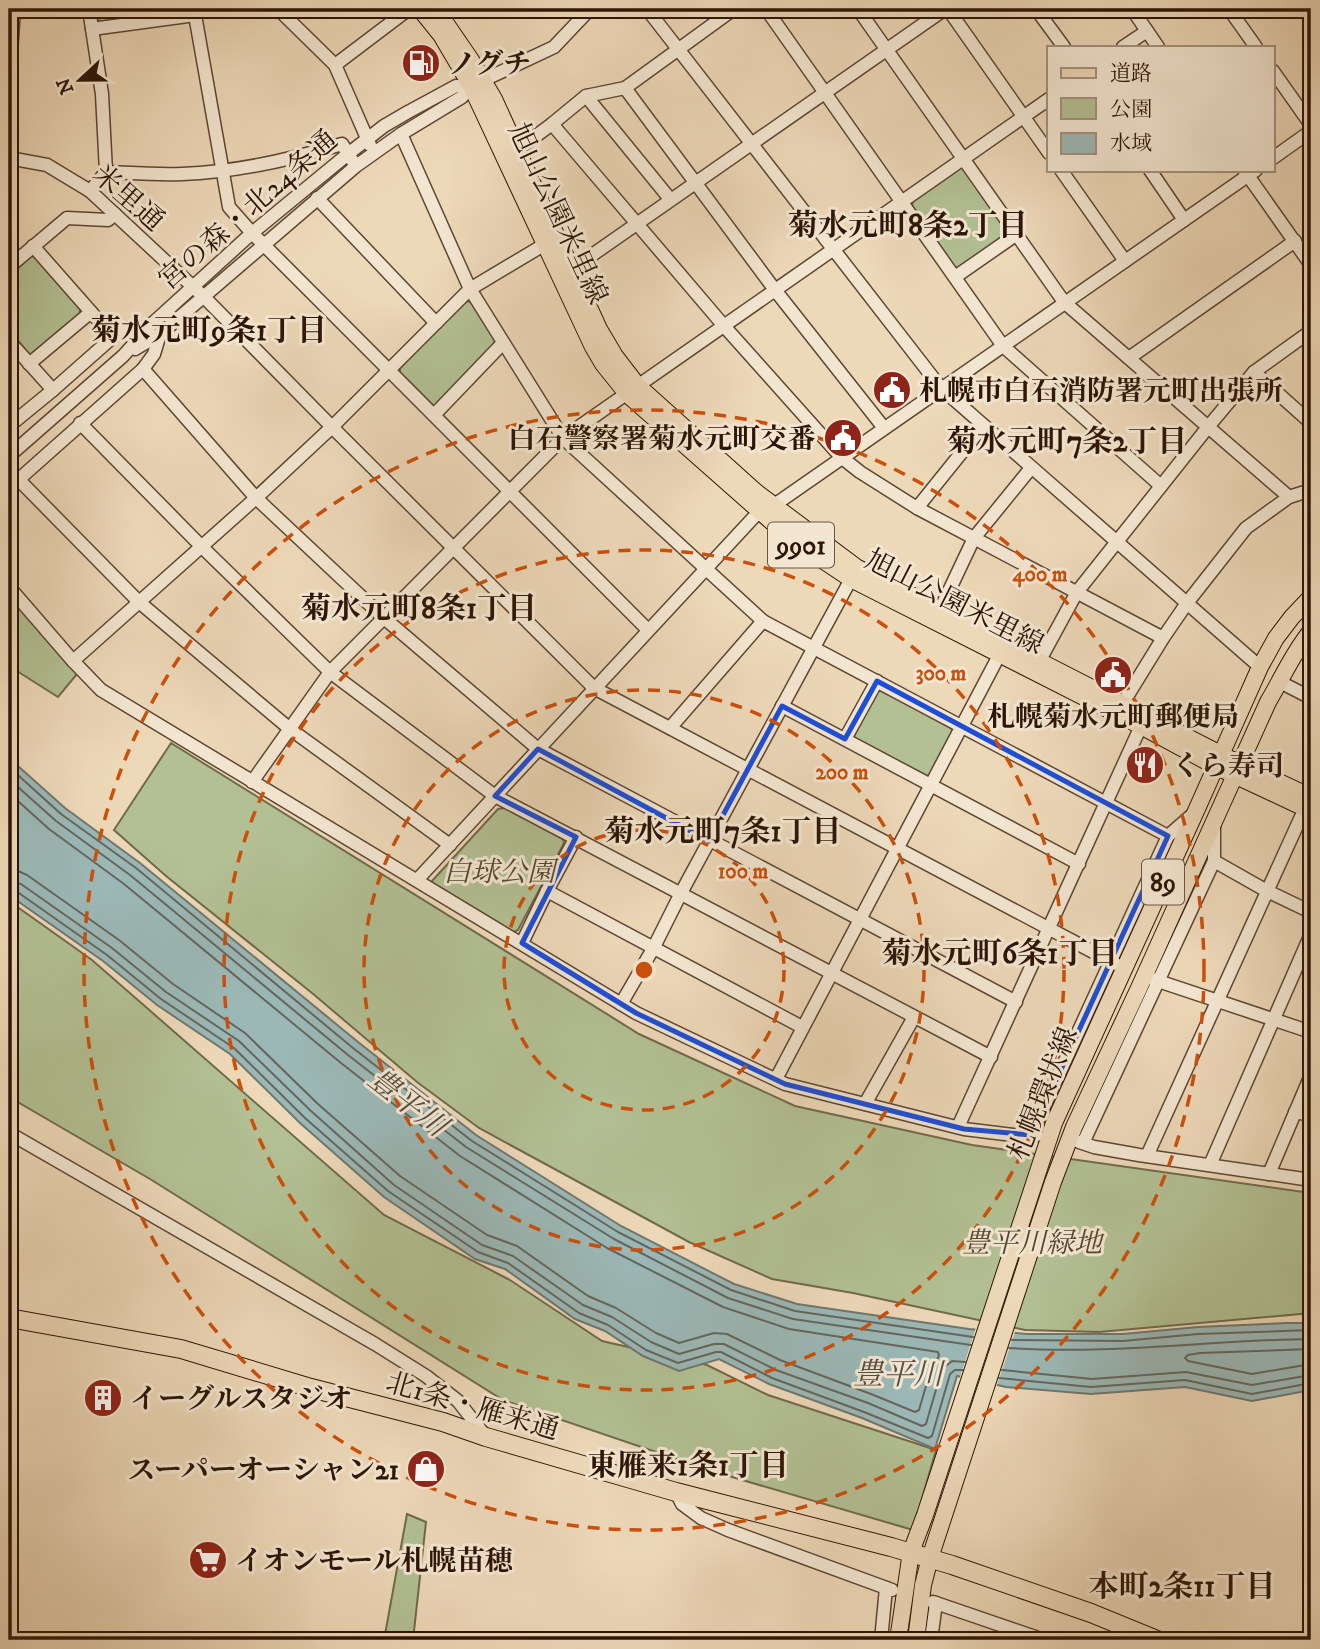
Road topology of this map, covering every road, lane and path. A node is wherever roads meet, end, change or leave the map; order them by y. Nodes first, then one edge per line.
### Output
1 (14, 9) edge
2 (89, 9) edge
3 (278, 9) edge
4 (409, 9) edge
5 (419, 9) edge
6 (436, 9) edge
7 (647, 9) edge
8 (734, 9) edge
9 (766, 9) edge
10 (858, 9) edge
11 (946, 9) edge
12 (1036, 9) edge
13 (1132, 9) edge
14 (1229, 9) edge
15 (585, 11) edge
16 (199, 12) edge
17 (92, 29) junction
18 (1147, 30) junction
19 (1063, 46) edge
20 (1124, 46) edge
21 (1157, 46) edge
22 (1255, 46) edge
23 (678, 48) junction
24 (886, 49) junction
25 (335, 65) junction
26 (1274, 72) edge
27 (9, 82) edge
28 (477, 83) junction
29 (625, 88) junction
30 (824, 91) junction
31 (586, 96) junction
32 (1047, 100) edge
33 (1023, 117) junction
34 (552, 124) junction
35 (1311, 125) edge
36 (1311, 131) edge
37 (401, 134) junction
38 (367, 139) junction
39 (751, 143) junction
40 (517, 150) junction
41 (1047, 150) edge
42 (373, 153) junction
43 (348, 154) junction
44 (1274, 157) edge
45 (9, 158) edge
46 (964, 158) junction
47 (355, 166) junction
48 (223, 171) junction
49 (1062, 172) edge
50 (1151, 172) edge
51 (1250, 172) edge
52 (106, 173) junction
53 (695, 181) junction
54 (90, 191) junction
55 (317, 198) junction
56 (670, 199) junction
57 (902, 201) junction
58 (115, 214) junction
59 (1184, 220) junction
60 (636, 222) junction
61 (252, 233) junction
62 (1017, 234) junction
63 (551, 240) junction
64 (1295, 241) junction
65 (264, 244) junction
66 (33, 246) junction
67 (833, 250) junction
68 (1125, 261) junction
69 (1311, 265) edge
70 (9, 267) edge
71 (572, 269) junction
72 (955, 277) junction
73 (194, 287) junction
74 (470, 289) junction
75 (775, 290) junction
76 (204, 297) junction
77 (1064, 302) junction
78 (90, 312) junction
79 (436, 323) junction
80 (724, 327) junction
81 (157, 328) junction
82 (1311, 331) edge
83 (113, 337) junction
84 (9, 341) edge
85 (503, 343) junction
86 (1003, 346) junction
87 (1129, 358) junction
88 (29, 364) junction
89 (143, 369) junction
90 (389, 370) junction
91 (1254, 372) junction
92 (941, 388) junction
93 (53, 390) junction
94 (632, 390) junction
95 (434, 415) junction
96 (80, 423) junction
97 (1311, 423) edge
98 (9, 426) edge
99 (983, 426) junction
100 (332, 427) junction
101 (1208, 427) junction
102 (884, 428) junction
103 (563, 438) junction
104 (9, 456) edge
105 (841, 457) junction
106 (1031, 468) junction
107 (13, 484) edge
108 (1161, 486) junction
109 (1311, 490) edge
110 (510, 491) junction
111 (1289, 497) junction
112 (256, 498) junction
113 (917, 508) junction
114 (767, 509) junction
115 (974, 538) junction
116 (1116, 541) junction
117 (202, 547) junction
118 (453, 548) junction
119 (706, 568) junction
120 (850, 579) junction
121 (9, 587) edge
122 (1077, 592) junction
123 (1311, 597) edge
124 (139, 602) junction
125 (1187, 603) junction
126 (940, 610) junction
127 (384, 618) junction
128 (762, 621) junction
129 (648, 630) junction
130 (1311, 631) edge
131 (1163, 638) junction
132 (813, 648) junction
133 (1002, 649) junction
134 (1040, 660) junction
135 (73, 661) junction
136 (1260, 667) junction
137 (330, 672) junction
138 (877, 681) junction
139 (1280, 682) junction
140 (594, 688) junction
141 (1311, 698) edge
142 (1124, 703) junction
143 (782, 706) junction
144 (1141, 726) junction
145 (962, 727) junction
146 (670, 728) junction
147 (290, 729) junction
148 (845, 739) junction
149 (538, 749) junction
150 (1218, 760) junction
151 (748, 769) junction
152 (1237, 770) junction
153 (252, 782) junction
154 (931, 785) junction
155 (495, 796) junction
156 (1107, 803) junction
157 (1309, 806) edge
158 (1196, 811) junction
159 (1214, 825) junction
160 (576, 836) junction
161 (1168, 836) junction
162 (709, 841) junction
163 (450, 845) junction
164 (898, 849) junction
165 (1214, 861) junction
166 (1079, 864) junction
167 (417, 880) junction
168 (547, 891) junction
169 (1267, 891) junction
170 (681, 893) junction
171 (1311, 912) edge
172 (860, 920) junction
173 (1049, 929) junction
174 (1311, 934) edge
175 (522, 943) junction
176 (654, 947) junction
177 (1114, 963) junction
178 (832, 972) junction
179 (1155, 981) junction
180 (1016, 1002) junction
181 (1218, 1002) junction
182 (621, 1004) junction
183 (914, 1017) junction
184 (1273, 1020) junction
185 (802, 1027) junction
186 (1311, 1032) edge
187 (991, 1057) junction
188 (1311, 1075) edge
189 (776, 1079) junction
190 (865, 1104) junction
191 (1295, 1112) junction
192 (1311, 1115) edge
193 (958, 1127) junction
194 (9, 1133) edge
195 (1147, 1156) junction
196 (1210, 1165) junction
197 (1269, 1174) junction
198 (1311, 1180) edge
199 (9, 1318) edge
200 (486, 1437) junction
201 (676, 1492) junction
202 (911, 1552) junction
203 (930, 1558) junction
204 (881, 1640) edge
205 (898, 1640) edge
206 (916, 1640) edge
207 (931, 1640) edge
208 (1044, 1640) edge
209 (1157, 1640) edge

1 - 27 street
2 - 17 street
3 - 25 street
4 - 25 street
5 - 28 main road, 旭山公園米里線 / 9901
6 - 28 main road, 旭山公園米里線 / 9901
7 - 23 street
8 - 23 street
9 - 30 street
10 - 24 street
11 - 24 street
11 - 33 street
12 - 19 street
13 - 18 street
14 - 22 street
15 - 28 street
16 - 17 street
16 - 48 street
17 - 52 street
18 - 20 street
18 - 21 street
23 - 29 street
23 - 39 street
24 - 30 street
24 - 46 street
25 - 38 street
26 - 35 street
28 - 37 street, 宮の森・北24条通
28 - 38 street, 宮の森・北24条通
28 - 40 main road, 旭山公園米里線 / 9901
28 - 63 main road, 旭山公園米里線 / 9901
29 - 31 street
29 - 53 street
30 - 39 street
30 - 57 street
31 - 34 street
31 - 56 street
32 - 33 street
33 - 41 street
33 - 46 street
34 - 40 street
34 - 60 street
36 - 44 street
37 - 42 street, 宮の森・北24条通
37 - 74 street
38 - 42 street
38 - 43 street, 宮の森・北24条通
39 - 53 street
39 - 67 street
40 - 63 main road, 旭山公園米里線 / 9901
42 - 47 street, 宮の森・北24条通
43 - 47 street
43 - 48 street
43 - 61 street, 宮の森・北24条通
45 - 54 street, 米里通
46 - 57 street
46 - 62 street
47 - 55 street, 宮の森・北24条通
48 - 52 street
48 - 61 street
49 - 68 street
50 - 59 street
51 - 59 street
51 - 64 street
52 - 54 street
53 - 56 street
53 - 75 street
54 - 58 street, 米里通
55 - 65 street, 宮の森・北24条通
55 - 79 street
56 - 60 street
57 - 67 street
57 - 72 street
58 - 66 street
58 - 73 street, 米里通
59 - 68 street
60 - 71 street
60 - 80 street
61 - 65 street
61 - 73 street, 宮の森・北24条通
62 - 72 street
62 - 77 street
63 - 71 main road, 旭山公園米里線 / 9901
63 - 74 street
63 - 94 main road, 旭山公園米里線 / 9901
64 - 69 street
64 - 87 street
65 - 76 street, 宮の森・北24条通
65 - 90 street
66 - 70 street
66 - 78 street
67 - 75 street
67 - 92 street
68 - 77 street
71 - 94 main road, 旭山公園米里線 / 9901
72 - 86 street
73 - 76 street, 米里通
73 - 81 street, 宮の森・北24条通
74 - 79 street
74 - 85 street
75 - 80 street
75 - 102 street
76 - 81 street, 宮の森・北24条通
76 - 100 street, 米里通
77 - 86 street
77 - 87 street
78 - 83 street
78 - 88 street
79 - 90 street
80 - 94 street
80 - 105 street
81 - 83 street
81 - 89 street
81 - 104 street, 宮の森・北24条通
82 - 91 street
83 - 93 street
84 - 88 street
85 - 95 street
85 - 103 street
86 - 92 street
86 - 108 street
87 - 101 street
88 - 93 street
89 - 96 street
89 - 112 street
90 - 95 street
90 - 100 street
91 - 97 street
91 - 101 street
92 - 99 street
92 - 102 street
93 - 98 street
94 - 103 street
94 - 114 main road, 旭山公園米里線 / 9901
95 - 110 street
96 - 107 street
96 - 117 street
99 - 106 street
99 - 113 street
100 - 112 street
100 - 118 street, 米里通
101 - 108 street
101 - 111 street
102 - 105 street
103 - 110 street
103 - 119 street
105 - 113 street
105 - 114 street
106 - 115 street
106 - 116 street
107 - 124 street
108 - 116 street
109 - 111 street
110 - 118 street
110 - 129 street
111 - 125 street
112 - 117 street
112 - 127 street
113 - 115 street
114 - 119 street
114 - 120 main road, 旭山公園米里線 / 9901
114 - 126 main road, 旭山公園米里線 / 9901
115 - 122 street
115 - 126 street
116 - 122 street
116 - 125 street
117 - 124 street
117 - 137 street
118 - 127 street
118 - 140 street, 米里通
119 - 128 street
119 - 129 street
120 - 132 street
120 - 133 main road, 旭山公園米里線 / 9901
121 - 135 street
122 - 131 street
122 - 134 street
123 - 136 main road, 札幌環状線 / 89
124 - 135 street
124 - 147 street
125 - 131 street
125 - 136 street
126 - 133 main road, 旭山公園米里線 / 9901
127 - 137 street
127 - 149 street
128 - 132 street
128 - 146 street
129 - 140 street
130 - 139 main road, 札幌環状線 / 89
131 - 142 street
132 - 138 street
132 - 143 street
133 - 134 main road, 旭山公園米里線 / 9901
133 - 144 main road, 旭山公園米里線 / 9901
133 - 145 street
134 - 142 main road, 旭山公園米里線 / 9901
135 - 153 street
136 - 150 main road, 札幌環状線 / 89
137 - 147 street
137 - 155 street
138 - 145 street
138 - 148 street
139 - 141 street
139 - 152 main road, 札幌環状線 / 89
140 - 146 street, 米里通
140 - 149 street
142 - 150 main road, 旭山公園米里線 / 9901
143 - 148 street
143 - 151 street
144 - 150 main road, 旭山公園米里線 / 9901
144 - 156 street
145 - 154 street
145 - 156 street
146 - 151 street, 米里通
147 - 153 street
147 - 163 street
148 - 154 street
149 - 155 street
149 - 162 street
150 - 152 main road, 旭山公園米里線 / 9901
150 - 158 main road, 札幌環状線 / 89
151 - 162 street
151 - 164 street, 米里通
152 - 157 main road, 旭山公園米里線 / 9901
152 - 159 main road, 札幌環状線 / 89
153 - 167 street
154 - 164 street
154 - 166 street
155 - 160 street
155 - 163 street
156 - 161 street
156 - 166 street
157 - 169 street
158 - 161 street
158 - 202 main road, 札幌環状線 / 89
159 - 165 street
159 - 203 main road, 札幌環状線 / 89
160 - 168 street
160 - 170 street
161 - 177 street
162 - 170 street
162 - 172 street
163 - 167 street
164 - 172 street
164 - 173 street, 米里通
165 - 169 street
165 - 179 street
166 - 173 street
167 - 175 street
168 - 175 street
168 - 176 street
169 - 171 street
169 - 181 street
170 - 176 street
170 - 178 street
172 - 178 street
172 - 180 street
173 - 177 street, 米里通
173 - 180 street
174 - 184 street
175 - 182 street
176 - 182 street
176 - 185 street
177 - 193 street
178 - 183 street
178 - 185 street
179 - 181 street
179 - 195 street
180 - 187 street
181 - 184 street
181 - 195 street
182 - 189 street
183 - 187 street
183 - 190 street
184 - 186 street
184 - 196 street
185 - 189 street
187 - 193 street
188 - 191 street
189 - 190 street
190 - 193 street
191 - 192 street
191 - 197 street
194 - 200 street
195 - 196 street
196 - 197 street
197 - 198 street
199 - 200 highway, 北1条・雁来通
200 - 201 highway, 北1条・雁来通
201 - 202 highway, 北1条・雁来通
201 - 204 street
202 - 203 highway, 北1条・雁来通
202 - 205 main road, 札幌環状線 / 89
203 - 206 main road, 札幌環状線 / 89
203 - 209 highway, 北1条・雁来通
207 - 208 street

